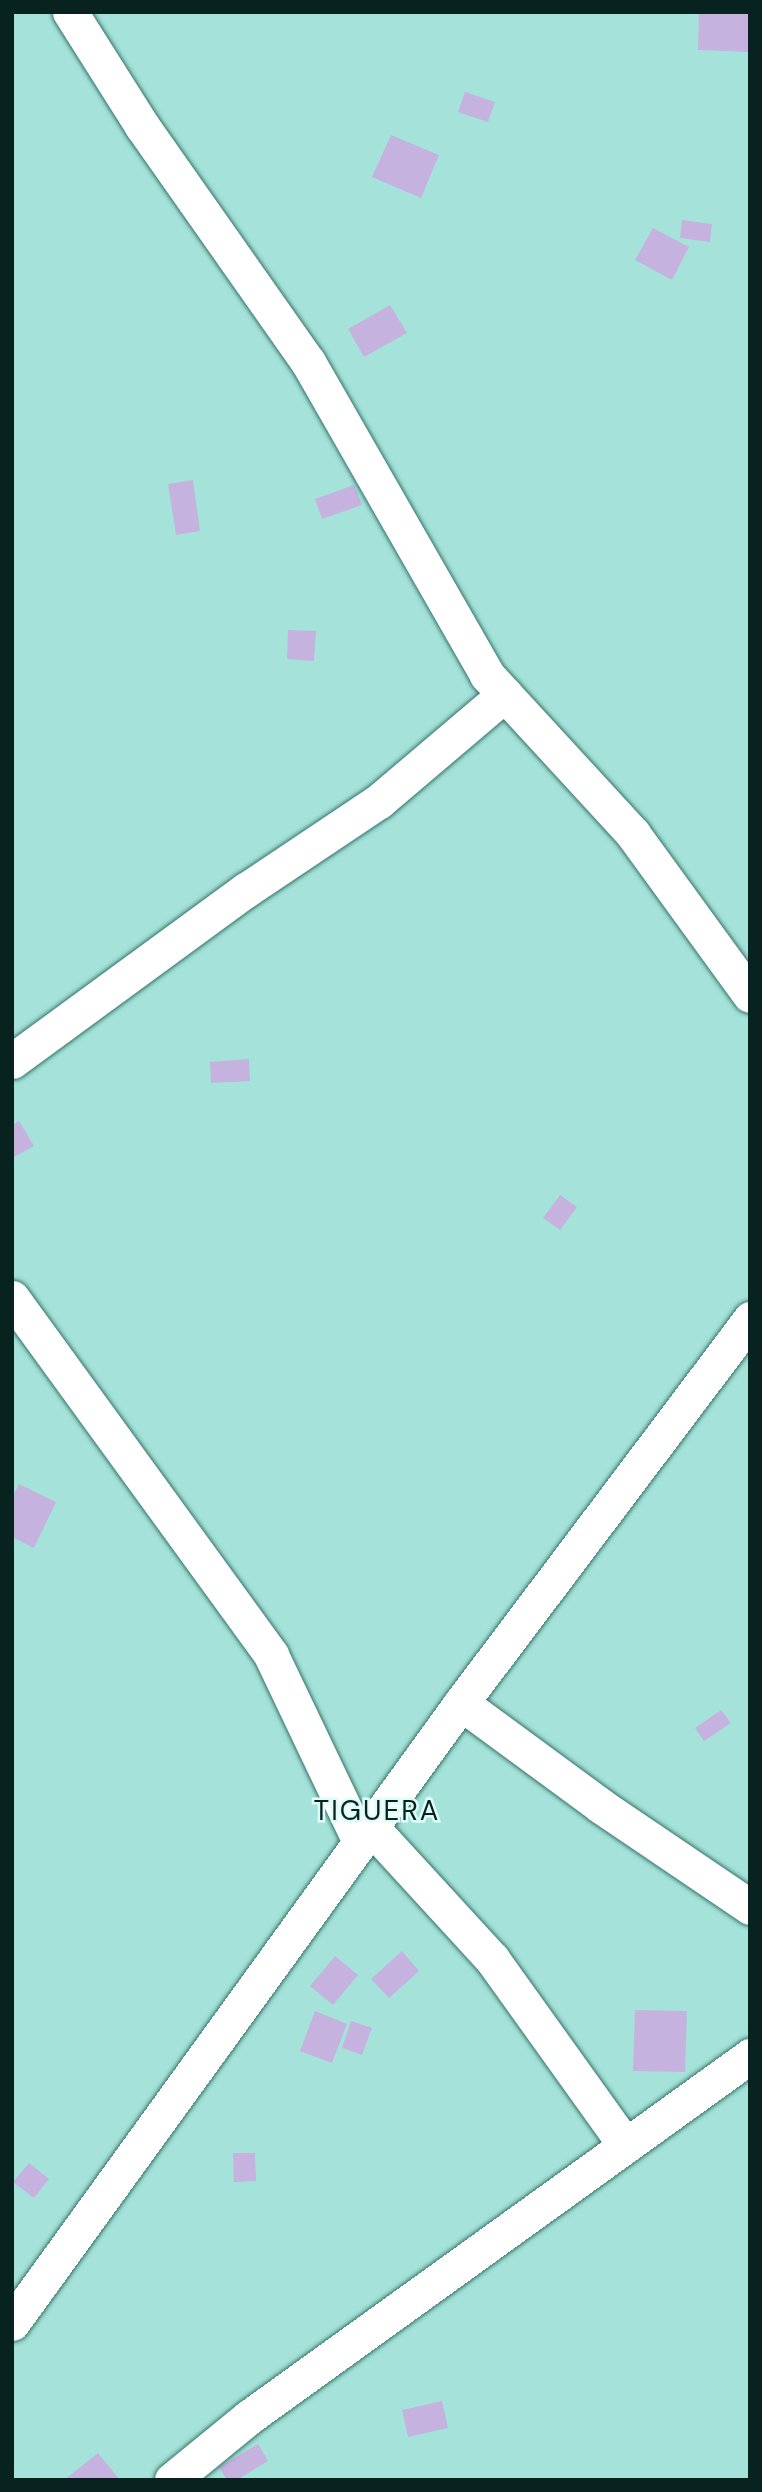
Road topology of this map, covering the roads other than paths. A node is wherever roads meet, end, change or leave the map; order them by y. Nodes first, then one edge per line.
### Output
1 (70, 12) edge
2 (505, 694) junction
3 (750, 995) edge
4 (12, 1061) edge
5 (12, 1298) edge
6 (750, 1319) edge
7 (461, 1703) junction
8 (365, 1835) junction
9 (750, 1907) edge
10 (750, 2056) edge
11 (625, 2145) junction
12 (12, 2323) edge
13 (172, 2480) edge

1 - 2 street
2 - 3 street
2 - 4 street
5 - 8 street
6 - 7 street
7 - 8 street
7 - 9 street
8 - 11 street
8 - 12 street
10 - 11 street
11 - 13 street

